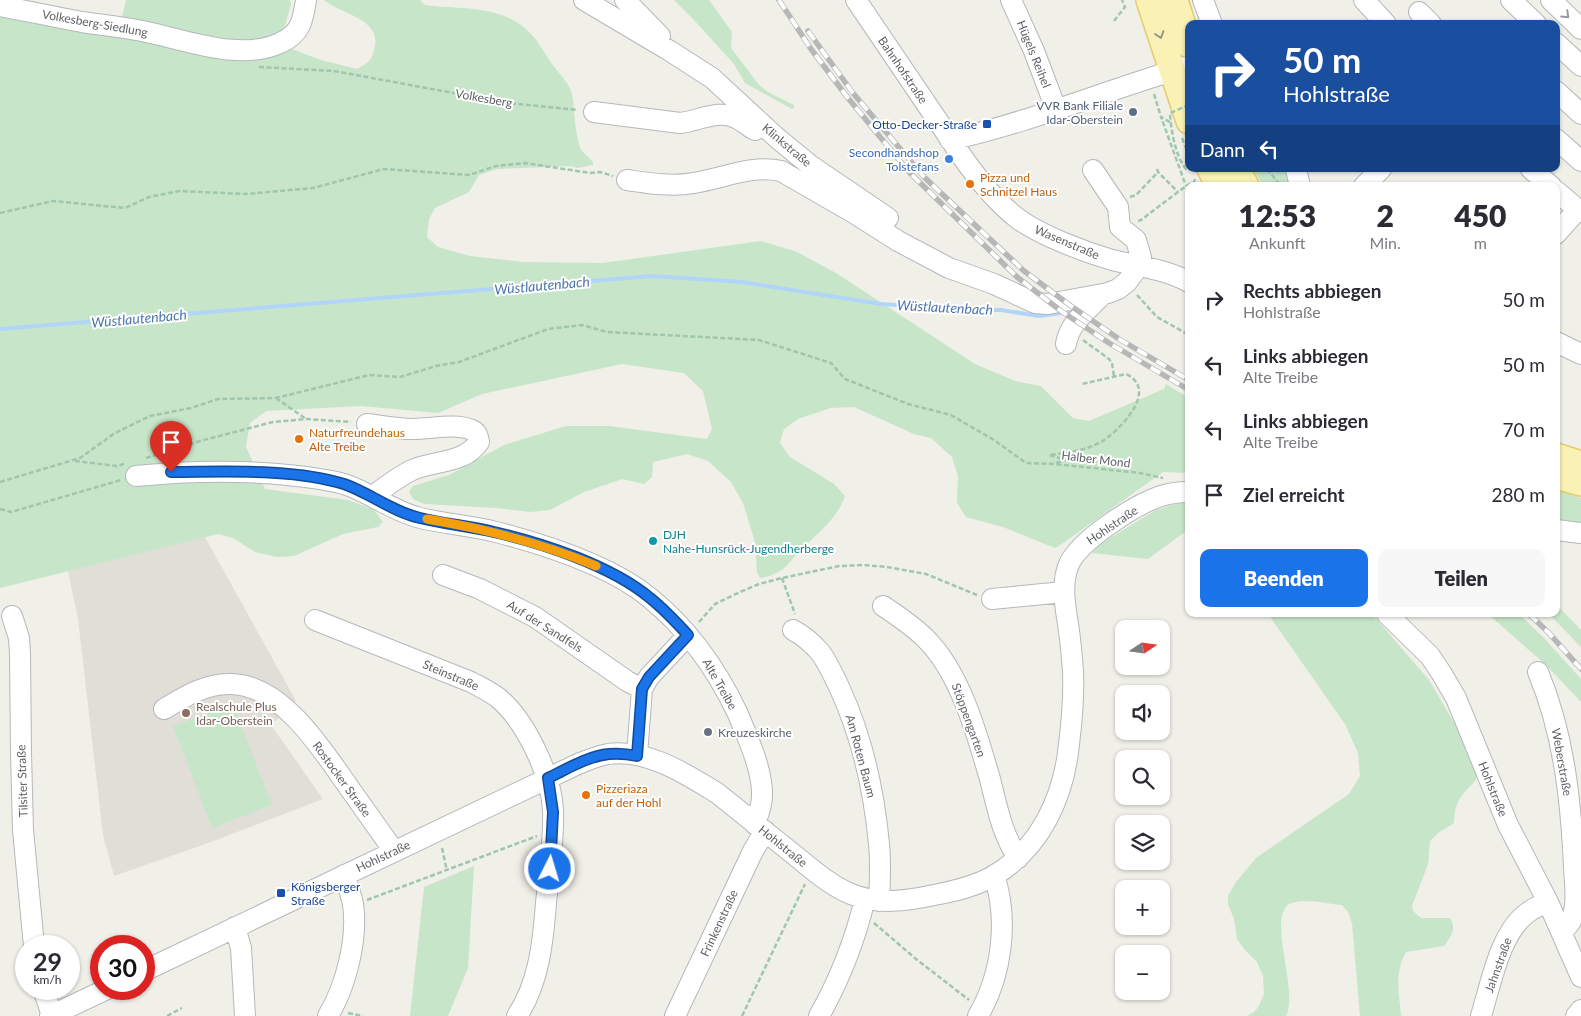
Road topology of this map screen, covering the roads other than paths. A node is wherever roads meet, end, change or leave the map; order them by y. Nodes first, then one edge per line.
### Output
1 (306, 0) edge
2 (584, 0) edge
3 (625, 0) edge
4 (856, 0) edge
5 (1011, 0) edge
6 (1148, 0) edge
7 (1175, 0) edge
8 (1203, 0) edge
9 (1364, 0) edge
10 (1511, 0) edge
11 (1551, 0) edge
12 (0, 6) edge
13 (1210, 20) edge
14 (1382, 20) edge
15 (1532, 20) edge
16 (1581, 29) edge
17 (1185, 32) edge
18 (1560, 47) edge
19 (670, 51) junction
20 (1581, 66) edge
21 (1169, 71) edge
22 (1560, 98) edge
23 (1056, 109) junction
24 (594, 112) road end
25 (1581, 114) edge
26 (1184, 126) edge
27 (777, 138) junction
28 (950, 140) junction
29 (1560, 142) edge
30 (1581, 160) edge
31 (1093, 170) dead end
32 (1201, 172) edge
33 (1378, 172) edge
34 (1535, 172) edge
35 (627, 180) road end
36 (1214, 182) edge
37 (1368, 182) edge
38 (1546, 182) edge
39 (1560, 193) edge
40 (1579, 210) edge
41 (1560, 230) edge
42 (1139, 266) junction
43 (1181, 278) edge
44 (994, 284) junction
45 (1102, 295) junction
46 (1067, 338) road end
47 (1560, 344) edge
48 (1581, 354) edge
49 (367, 424) road end
50 (1560, 457) edge
51 (1581, 464) edge
52 (131, 470) road end
53 (1560, 477) edge
54 (1581, 483) edge
55 (1185, 492) edge
56 (373, 496) junction
57 (1560, 530) edge
58 (1581, 533) edge
59 (443, 575) dead end
60 (1064, 592) junction
61 (992, 598) road end
62 (883, 606) dead end
63 (12, 616) dead end
64 (1390, 617) edge
65 (315, 620) dead end
66 (794, 630) road end
67 (688, 635) junction
68 (1538, 672) dead end
69 (642, 689) junction
70 (164, 708) dead end
71 (637, 756) junction
72 (548, 778) junction
73 (760, 827) junction
74 (394, 851) junction
75 (1018, 858) junction
76 (344, 875) junction
77 (994, 876) junction
78 (1578, 883) edge
79 (1548, 902) junction
80 (868, 904) junction
81 (235, 927) junction
82 (1560, 932) junction
83 (33, 935) edge
84 (155, 966) edge
85 (1581, 977) edge
86 (90, 997) edge
87 (46, 1000) edge
88 (1581, 1010) edge
89 (980, 1013) edge
90 (51, 1016) edge
91 (245, 1016) edge
92 (328, 1016) edge
93 (517, 1016) edge
94 (675, 1016) edge
95 (819, 1016) edge
96 (1481, 1016) edge
97 (1576, 1016) edge

1 - 12 street, Volkesberg-Siedlung
2 - 19 street, Klinkstraße
3 - 19 street
4 - 28 street, Bahnhofstraße
5 - 23 street, Hügels Reihel
6 -> 21 main road
7 - 17 main road
8 - 13 street
9 - 14 street
10 - 15 street
11 -> 16 street
18 - 20 street
19 - 27 street, Klinkstraße
21 - 23 street
21 - 26 main road
22 - 25 street
23 - 28 street
24 - 27 street
27 - 44 street, Klinkstraße
28 - 42 street, Wasenstraße
29 - 30 street
31 - 42 street
32 - 36 main road
33 - 37 street
34 - 38 street
35 - 44 street
39 - 40 street
40 - 41 street
42 - 43 street, Wasenstraße
42 - 45 street
44 - 45 street
45 - 46 street
47 - 48 street
49 - 56 street
50 - 51 main road
52 - 56 street, Alte Treibe
53 - 54 main road
55 - 60 street, Hohlstraße
56 - 67 street, Alte Treibe
57 - 58 street
59 - 69 street, Auf der Sandfels
60 - 61 street
60 - 75 street, Hohlstraße
62 - 75 street, Stöppengarten
63 - 83 street, Tilsiter Straße
64 - 79 street, Hohlstraße
65 - 72 street, Steinstraße
66 - 80 street, Am Roten Baum
67 - 69 street
67 - 73 street, Alte Treibe
68 - 78 street, Weberstraße
69 - 71 street
70 - 74 street, Rostocker Straße
71 - 72 street, Hohlstraße
71 - 73 street, Hohlstraße
72 - 74 street, Hohlstraße
72 - 93 street, Steinstraße
73 - 80 street, Hohlstraße
73 - 94 street, Frinkenstraße
74 - 76 street, Hohlstraße
75 - 77 street, Hohlstraße
76 - 81 street, Hohlstraße
76 - 92 street
77 - 80 street, Hohlstraße
77 - 89 street
78 - 82 street
79 - 82 street, Hohlstraße
79 - 96 street, Jahnstraße
80 - 95 street, Am Roten Baum
81 - 84 street, Hohlstraße
81 - 91 street
82 - 85 street, Hohlstraße
86 - 90 street
87 - 90 street
88 - 97 street

